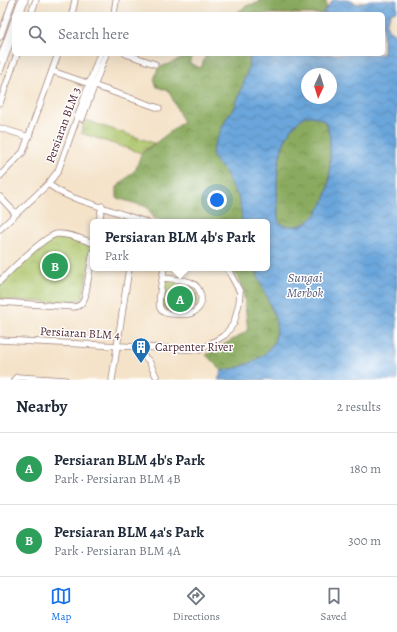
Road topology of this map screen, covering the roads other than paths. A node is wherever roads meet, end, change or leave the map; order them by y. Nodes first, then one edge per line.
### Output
1 (13, 0) edge
2 (21, 0) edge
3 (25, 0) edge
4 (36, 0) edge
5 (75, 0) edge
6 (116, 0) edge
7 (17, 12) edge
8 (21, 12) edge
9 (32, 12) edge
10 (72, 12) edge
11 (114, 12) edge
12 (2, 25) edge
13 (12, 26) edge
14 (0, 37) edge
15 (12, 37) edge
16 (16, 56) edge
17 (57, 56) edge
18 (99, 56) edge
19 (105, 56) edge
20 (132, 56) edge
21 (1, 62) edge
22 (155, 64) dead end
23 (0, 71) edge
24 (52, 71) junction
25 (92, 85) junction
26 (0, 103) edge
27 (159, 108) dead end
28 (82, 119) dead end
29 (0, 128) edge
30 (29, 137) junction
31 (0, 176) edge
32 (48, 184) junction
33 (0, 197) edge
34 (102, 206) junction
35 (16, 214) junction
36 (99, 219) edge
37 (134, 219) edge
38 (0, 229) edge
39 (90, 242) edge
40 (90, 269) edge
41 (129, 271) edge
42 (164, 271) edge
43 (229, 271) edge
44 (163, 278) junction
45 (0, 281) edge
46 (0, 302) edge
47 (0, 340) edge
48 (117, 346) junction
49 (138, 347) junction
50 (156, 376) dead end
51 (14, 380) edge
52 (65, 380) edge
53 (112, 380) edge

1 - 12 street
2 - 7 street
3 - 8 street
4 - 9 street
5 - 10 street
6 - 11 street
12 - 14 street
13 - 21 street
15 - 21 street
16 - 26 street
17 - 24 street
18 - 25 street, Persiaran BLM 3
19 - 25 street
20 - 22 street
21 - 23 street
24 - 25 street
24 - 30 street
25 - 27 street
25 - 28 street
25 - 32 street, Persiaran BLM 3
29 - 30 street
30 - 31 street
32 - 34 street
32 - 35 street, Persiaran BLM 3
33 - 35 street
34 - 36 street
34 - 37 street
35 - 38 street, Persiaran BLM 3
39 - 45 street
40 - 46 street
41 - 48 street
42 - 44 street
43 - 49 street, Persiaran BLM 4
44 - 44 street
47 - 48 street, Persiaran BLM 4
48 - 49 street, Persiaran BLM 4
48 - 53 street
49 - 50 street
51 - 52 street

